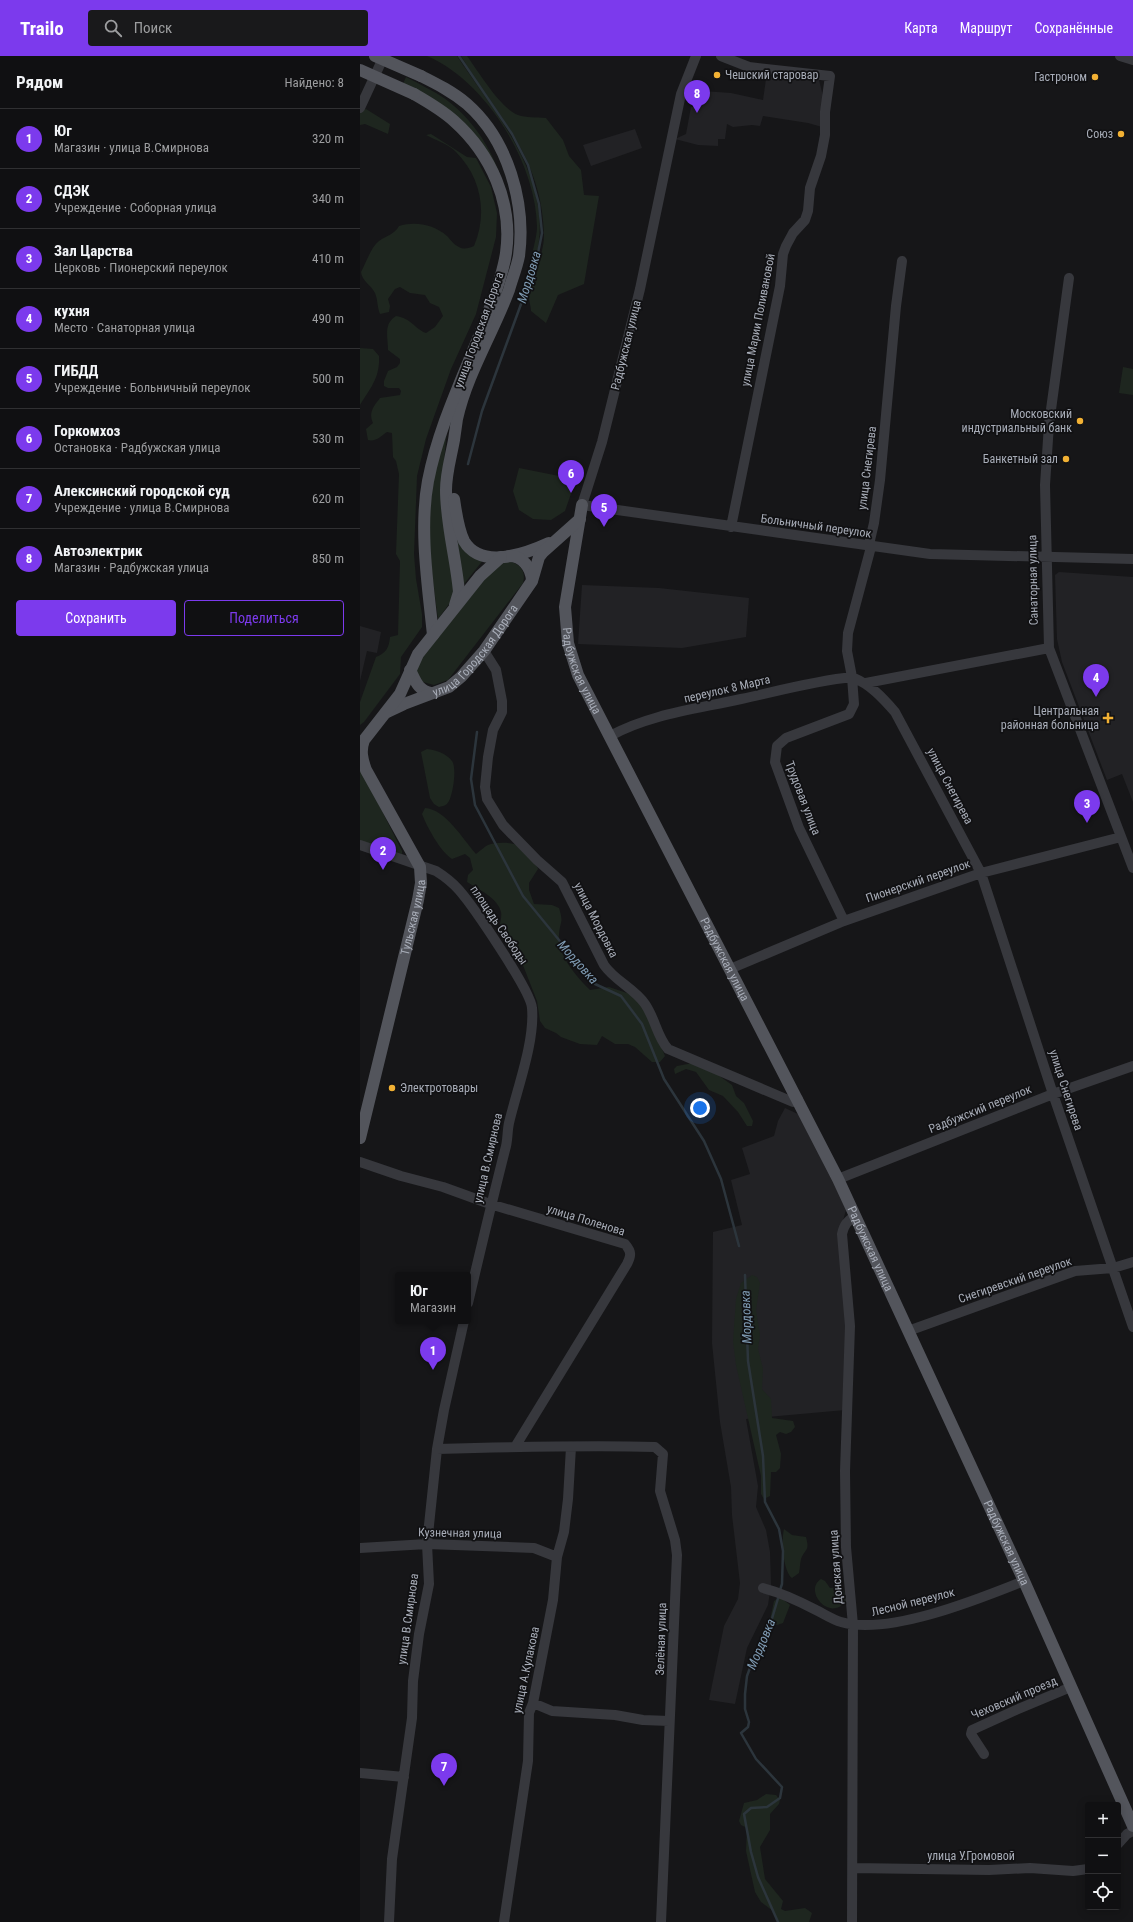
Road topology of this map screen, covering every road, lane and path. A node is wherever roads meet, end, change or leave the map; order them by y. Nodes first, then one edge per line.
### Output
1 (375, 56) edge
2 (384, 56) edge
3 (696, 56) edge
4 (721, 56) edge
5 (1120, 56) edge
6 (1133, 60) edge
7 (360, 70) edge
8 (360, 108) edge
9 (902, 261) dead end
10 (1068, 278) dead end
11 (454, 440) junction
12 (582, 505) junction
13 (580, 519) junction
14 (731, 527) junction
15 (555, 541) junction
16 (871, 547) junction
17 (507, 556) junction
18 (1046, 557) junction
19 (1133, 559) edge
20 (532, 581) junction
21 (454, 608) junction
22 (433, 635) junction
23 (1048, 648) junction
24 (484, 651) junction
25 (410, 670) junction
26 (852, 677) junction
27 (866, 683) junction
28 (431, 693) junction
29 (384, 714) junction
30 (610, 736) junction
31 (362, 742) edge
32 (1121, 837) junction
33 (360, 845) edge
34 (420, 867) junction
35 (1133, 868) edge
36 (982, 873) junction
37 (844, 921) junction
38 (730, 969) junction
39 (532, 1018) joint
40 (1133, 1066) edge
41 (1053, 1094) junction
42 (798, 1099) junction
43 (360, 1138) edge
44 (360, 1162) edge
45 (838, 1179) junction
46 (490, 1204) junction
47 (855, 1216) junction
48 (1133, 1262) edge
49 (1113, 1268) junction
50 (471, 1290) edge
51 (463, 1324) edge
52 (1133, 1327) edge
53 (908, 1331) junction
54 (515, 1447) junction
55 (571, 1447) junction
56 (437, 1449) junction
57 (427, 1544) junction
58 (360, 1548) edge
59 (557, 1557) junction
60 (1024, 1581) junction
61 (763, 1588) dead end
62 (853, 1625) junction
63 (1071, 1688) junction
64 (533, 1703) junction
65 (669, 1721) junction
66 (984, 1754) dead end
67 (360, 1773) edge
68 (404, 1777) junction
69 (1133, 1826) edge
70 (1133, 1831) edge
71 (1121, 1841) edge
72 (854, 1868) junction
73 (1085, 1869) edge
74 (389, 1922) edge
75 (504, 1922) edge
76 (661, 1922) edge
77 (852, 1922) edge

1 - 11 main road, улица Городская Дорога, bridge
2 - 8 street
3 - 12 street, Радбужская улица
4 - 14 street, улица Марии Поливановой
5 - 6 street
7 - 22 main road, улица Городская Дорога, bridge
9 - 16 street, улица Снегирева
10 - 18 street, Санаторная улица
11 - 17 main road, улица Городская Дорога
11 - 21 main road, улица Городская Дорога
12 - 13 main road, Радбужская улица
12 - 14 street, Больничный переулок
13 - 15 main road, улица Городская Дорога
13 - 30 main road, Радбужская улица
14 - 16 street, Больничный переулок
15 - 17 main road, улица Городская Дорога
15 - 20 main road, улица Городская Дорога
16 - 18 street, Больничный переулок
16 - 26 street, улица Снегирева
17 - 20 main road, улица Городская Дорога
17 - 21 main road, улица Городская Дорога
18 - 19 street, Больничный переулок
18 - 23 street, Санаторная улица
20 - 24 main road, улица Городская Дорога
21 - 22 main road, улица Городская Дорога
22 - 25 main road, улица Городская Дорога
23 - 27 street
23 - 32 street, Санаторная улица
24 - 28 main road, улица Городская Дорога
24 - 42 street, улица Мордовка
25 - 28 main road, улица Городская Дорога
25 - 29 main road, Тульская улица
26 - 27 street, улица Снегирева
26 - 30 street, переулок 8 Марта
26 - 37 street, Трудовая улица
27 - 36 street, улица Снегирева
28 - 29 main road, Тульская улица
29 - 31 main road, Тульская улица
30 - 38 main road, Радбужская улица
31 - 34 main road, Тульская улица
32 - 35 street, Санаторная улица
32 - 36 street, Пионерский переулок
33 - 34 street, площадь Свободы
34 - 39 street, площадь Свободы
34 - 43 main road, Тульская улица
36 - 37 street, Пионерский переулок
36 - 41 street, улица Снегирева
37 - 38 street, Пионерский переулок
38 - 42 main road, Радбужская улица
39 - 46 street, улица В.Смирнова
40 - 41 street, Радбужский переулок
41 - 45 street, Радбужский переулок
41 - 49 street, улица Снегирева
42 - 45 main road, Радбужская улица
44 - 46 street, улица Поленова
45 - 47 main road, Радбужская улица
46 - 50 street, улица В.Смирнова
46 - 54 street, улица Поленова
47 - 53 main road, Радбужская улица
47 - 62 street, Донская улица
48 - 49 street, Снегиревский переулок
49 - 52 street, улица Снегирева
49 - 53 street, Снегиревский переулок
51 - 56 street, улица В.Смирнова
53 - 60 main road, Радбужская улица
54 - 55 street
54 - 56 street
55 - 59 street, улица А.Кулакова
55 - 65 street, Зелёная улица
56 - 57 street, улица В.Смирнова
57 - 58 street, Кузнечная улица
57 - 59 street, Кузнечная улица
57 - 68 street, улица В.Смирнова
59 - 64 street, улица А.Кулакова
60 - 62 street, Лесной переулок
60 - 63 main road, Радбужская улица
61 - 62 street, Лесной переулок
62 - 72 street, Донская улица
63 - 66 street, Чеховский проезд
63 - 69 main road, Радбужская улица
64 - 65 street
64 - 75 street, улица А.Кулакова
65 - 76 street, Зелёная улица
67 - 68 street
68 - 74 street, улица В.Смирнова
70 - 71 street
72 - 73 street, улица У.Громовой
72 - 77 street, Донская улица

